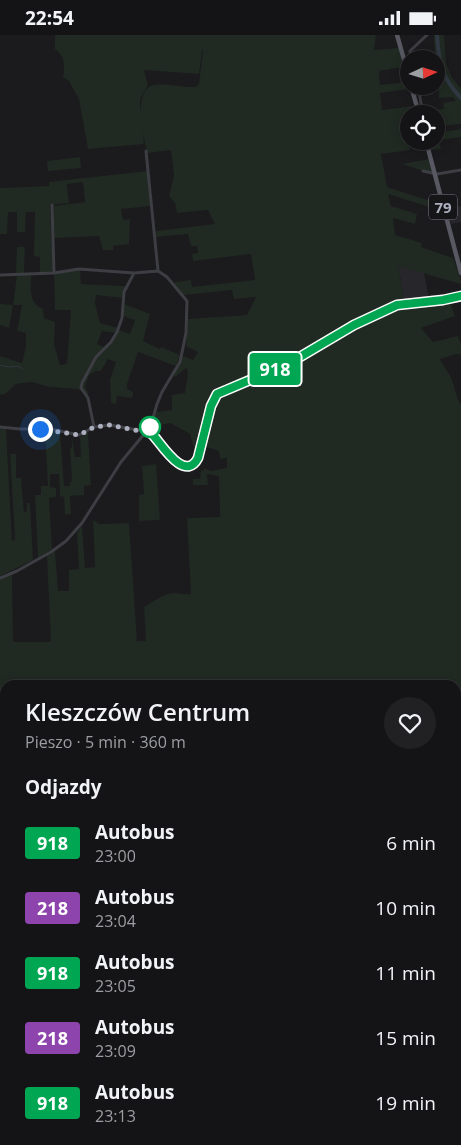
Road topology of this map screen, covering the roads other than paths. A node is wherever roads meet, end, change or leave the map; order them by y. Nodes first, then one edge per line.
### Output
1 (397, 35) edge
2 (427, 35) edge
3 (401, 50) edge
4 (411, 50) edge
5 (428, 150) edge
6 (146, 151) dead end
7 (461, 170) edge
8 (423, 171) dead end
9 (435, 174) junction
10 (52, 205) dead end
11 (158, 271) junction
12 (54, 273) junction
13 (134, 273) junction
14 (461, 273) edge
15 (0, 275) edge
16 (461, 296) edge
17 (0, 427) edge
18 (94, 427) junction
19 (147, 432) junction
20 (0, 578) edge

1 - 3 main road
2 - 4 street
5 - 9 main road, 79
6 - 11 street
7 - 9 street
8 - 9 street
9 - 14 main road, 79
10 - 12 street
11 - 13 street
11 - 19 street
12 - 13 street
12 - 15 street
13 - 18 street
16 - 19 street
17 - 18 street
18 - 19 street
19 - 20 street

